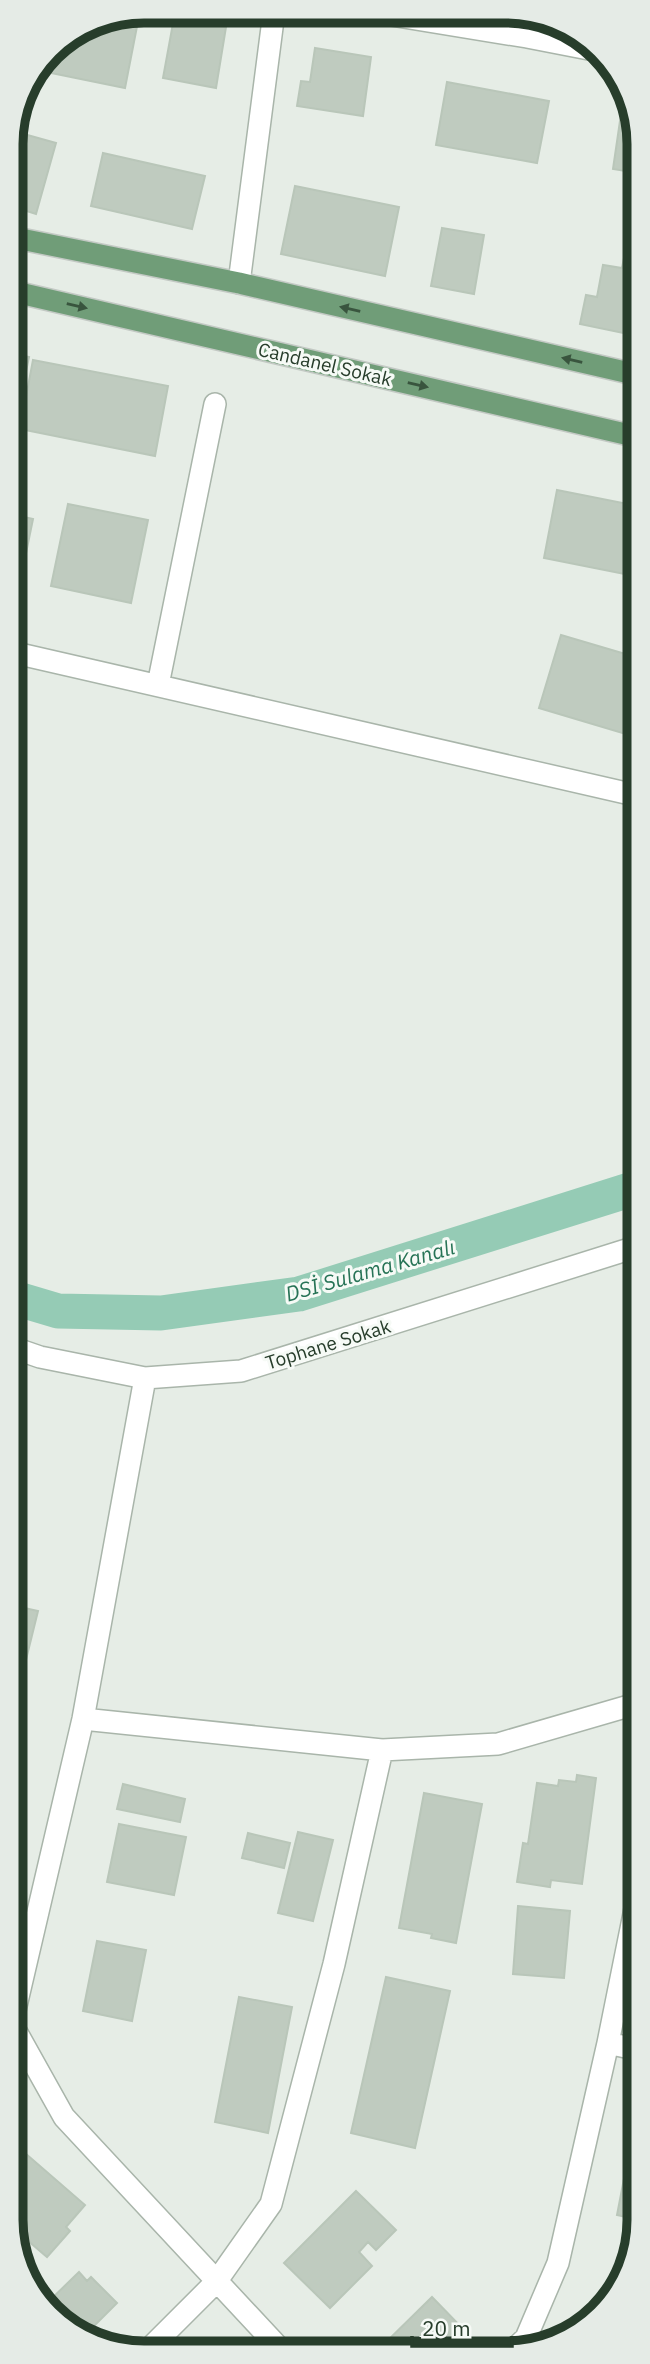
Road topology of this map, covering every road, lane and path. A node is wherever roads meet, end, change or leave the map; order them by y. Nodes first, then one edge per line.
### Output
1 (273, 23) edge
2 (441, 23) edge
3 (579, 47) edge
4 (23, 239) edge
5 (239, 283) junction
6 (23, 293) edge
7 (627, 372) edge
8 (215, 404) dead end
9 (627, 433) edge
10 (23, 655) edge
11 (158, 685) junction
12 (627, 793) edge
13 (627, 1250) edge
14 (23, 1351) edge
15 (145, 1378) junction
16 (627, 1706) edge
17 (83, 1719) junction
18 (382, 1750) junction
19 (627, 1949) edge
20 (23, 1977) edge
21 (608, 2043) junction
22 (23, 2044) edge
23 (627, 2047) edge
24 (216, 2281) junction
25 (524, 2339) edge
26 (157, 2341) edge
27 (273, 2341) edge

1 - 5 street
2 - 3 street
4 - 5 main road
7 -> 5 main road
6 -> 9 main road, Candanel Sokak
8 - 11 street
10 - 11 street
11 - 12 street
13 - 15 street, Tophane Sokak
14 - 15 street, Tophane Sokak
15 - 17 street
16 - 18 street
17 - 18 street
17 - 20 street
18 - 24 street
19 - 21 street
21 - 23 street
21 - 25 street
22 - 24 street
24 - 26 street
24 - 27 street

